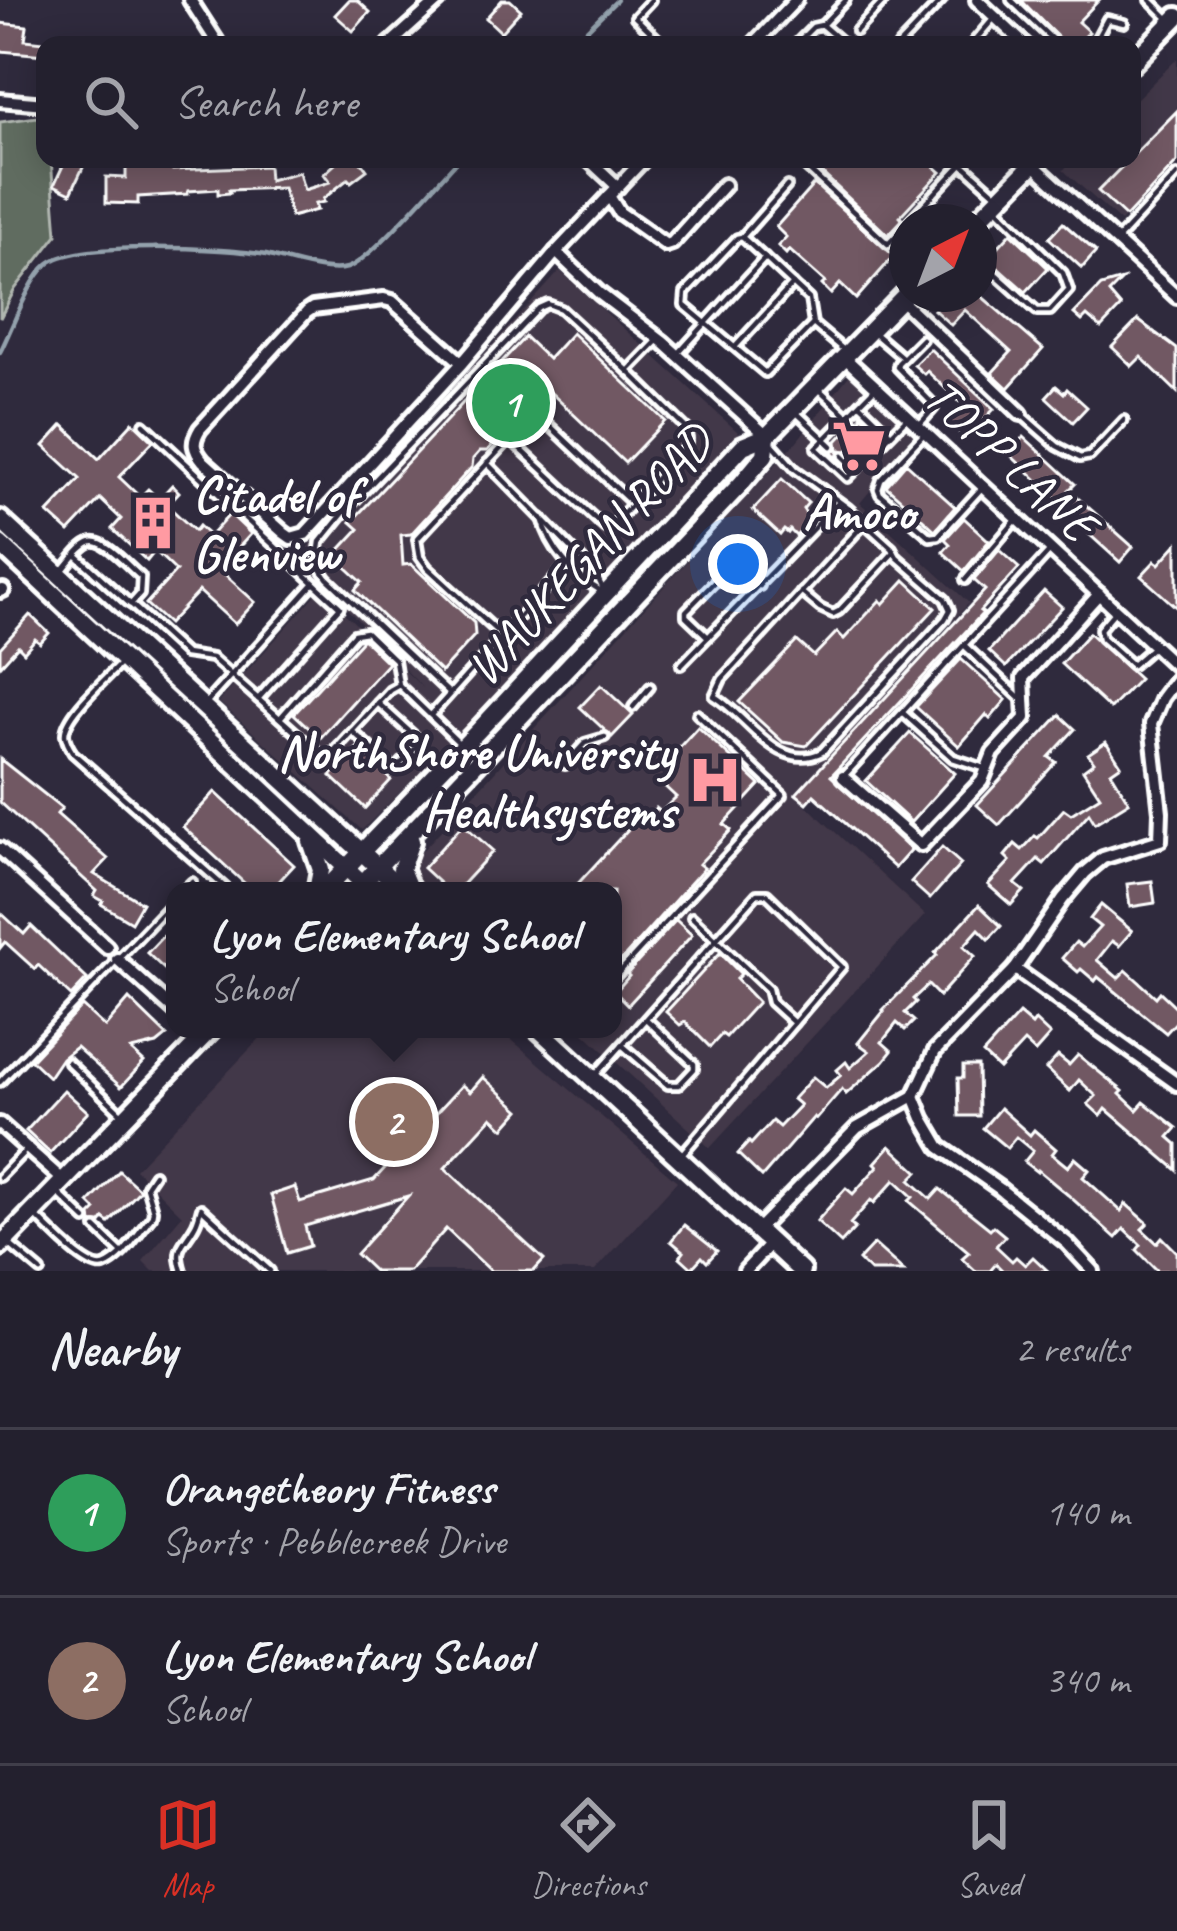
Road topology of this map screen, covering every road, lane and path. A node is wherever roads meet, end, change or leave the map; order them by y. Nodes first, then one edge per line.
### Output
1 (190, 0) edge
2 (439, 0) edge
3 (651, 0) edge
4 (796, 0) edge
5 (845, 0) edge
6 (885, 0) edge
7 (942, 0) edge
8 (977, 0) edge
9 (1011, 0) edge
10 (1150, 0) edge
11 (995, 17) junction
12 (1175, 22) edge
13 (1124, 23) dead end
14 (822, 25) junction
15 (856, 31) dead end
16 (213, 36) edge
17 (399, 36) edge
18 (655, 36) edge
19 (762, 36) edge
20 (804, 36) edge
21 (835, 36) edge
22 (908, 36) edge
23 (979, 36) edge
24 (1015, 36) edge
25 (1049, 36) edge
26 (1098, 36) edge
27 (1141, 54) edge
28 (0, 100) edge
29 (36, 103) edge
30 (595, 168) edge
31 (636, 168) edge
32 (807, 168) edge
33 (953, 168) edge
34 (965, 168) edge
35 (1028, 168) edge
36 (1042, 168) edge
37 (1177, 176) edge
38 (724, 185) dead end
39 (787, 186) dead end
40 (613, 192) junction
41 (996, 201) junction
42 (924, 204) edge
43 (993, 204) edge
44 (742, 237) junction
45 (1116, 241) junction
46 (889, 243) edge
47 (556, 252) junction
48 (765, 258) junction
49 (997, 275) edge
50 (793, 284) junction
51 (1177, 297) edge
52 (889, 311) edge
53 (920, 312) edge
54 (705, 323) junction
55 (814, 324) junction
56 (871, 330) junction
57 (659, 339) junction
58 (922, 339) dead end
59 (735, 348) junction
60 (677, 355) junction
61 (846, 355) junction
62 (902, 358) junction
63 (462, 363) junction
64 (628, 371) junction
65 (816, 386) junction
66 (876, 387) junction
67 (860, 404) junction
68 (794, 409) junction
69 (1021, 414) joint
70 (848, 416) junction
71 (1124, 420) dead end
72 (854, 422) dead end
73 (143, 424) dead end
74 (917, 425) junction
75 (865, 432) dead end
76 (891, 434) junction
77 (766, 436) junction
78 (509, 440) junction
79 (825, 440) junction
80 (832, 446) dead end
81 (879, 446) junction
82 (843, 456) dead end
83 (487, 464) junction
84 (856, 470) junction
85 (983, 486) junction
86 (839, 502) junction
87 (633, 504) junction
88 (542, 517) junction
89 (1018, 519) junction
90 (0, 520) edge
91 (865, 523) junction
92 (0, 544) edge
93 (1052, 549) junction
94 (894, 551) junction
95 (76, 556) junction
96 (568, 564) junction
97 (59, 574) junction
98 (965, 580) dead end
99 (314, 583) junction
100 (760, 586) junction
101 (801, 592) junction
102 (606, 594) junction
103 (1099, 594) junction
104 (131, 604) junction
105 (1116, 610) junction
106 (502, 636) junction
107 (708, 637) junction
108 (964, 645) junction
109 (1154, 646) junction
110 (124, 661) junction
111 (681, 665) dead end
112 (1177, 667) edge
113 (231, 675) junction
114 (1177, 678) edge
115 (399, 685) junction
116 (650, 687) dead end
117 (450, 694) junction
118 (258, 698) junction
119 (1024, 702) junction
120 (378, 703) junction
121 (203, 706) junction
122 (633, 707) dead end
123 (902, 712) junction
124 (697, 714) dead end
125 (431, 715) junction
126 (280, 718) junction
127 (352, 731) junction
128 (605, 736) dead end
129 (464, 747) junction
130 (565, 765) dead end
131 (986, 769) junction
132 (843, 777) joint
133 (399, 814) junction
134 (335, 826) junction
135 (306, 829) junction
136 (414, 831) junction
137 (1160, 840) junction
138 (1177, 844) edge
139 (0, 849) edge
140 (362, 852) junction
141 (379, 867) junction
142 (347, 868) junction
143 (219, 882) edge
144 (321, 882) edge
145 (331, 882) edge
146 (358, 882) edge
147 (368, 882) edge
148 (396, 882) edge
149 (405, 882) edge
150 (166, 908) edge
151 (692, 917) dead end
152 (716, 940) junction
153 (107, 947) dead end
154 (117, 959) junction
155 (622, 967) edge
156 (1015, 969) junction
157 (166, 1003) edge
158 (646, 1018) junction
159 (794, 1023) junction
160 (198, 1038) edge
161 (549, 1038) edge
162 (622, 1045) junction
163 (68, 1062) dead end
164 (592, 1078) junction
165 (0, 1082) edge
166 (1177, 1084) edge
167 (914, 1096) junction
168 (126, 1118) junction
169 (0, 1125) edge
170 (27, 1148) junction
171 (679, 1158) junction
172 (154, 1174) dead end
173 (0, 1178) edge
174 (59, 1186) junction
175 (33, 1212) junction
176 (86, 1220) dead end
177 (96, 1228) dead end
178 (764, 1237) junction
179 (3, 1243) edge
180 (122, 1252) junction
181 (40, 1271) edge
182 (182, 1271) edge
183 (270, 1271) edge
184 (745, 1271) edge
185 (801, 1271) edge
186 (1094, 1271) edge

1 - 16 street
2 - 17 street
3 - 18 lane
4 - 19 street
5 - 14 lane
6 - 15 lane
7 - 22 lane
8 - 11 street
9 - 25 lane
10 - 12 lane
11 - 23 lane
11 - 24 street
12 - 27 main road
13 - 26 lane
14 - 20 lane
14 - 21 lane
28 - 29 street
30 - 40 street
31 - 40 street
32 - 46 lane
33 - 42 lane
34 - 41 lane
35 - 41 main road
36 - 45 street
37 - 45 lane
38 - 40 street
39 - 44 lane
40 - 47 street
41 - 43 main road
41 - 49 lane
44 - 48 lane
44 - 54 lane
45 - 51 street
47 - 57 street
47 - 63 street
48 - 50 lane
48 - 54 lane
50 - 55 lane
50 - 59 lane
52 - 56 main road, WAUKEGAN ROAD
53 - 69 street
54 - 59 lane
54 - 60 lane
55 - 59 lane
55 - 61 lane
56 - 61 main road, WAUKEGAN ROAD
56 - 62 lane
57 - 60 street
57 - 64 lane
58 - 62 lane
60 - 77 street
61 - 65 main road, WAUKEGAN ROAD
61 - 66 street, TOPP LANE
62 - 74 lane
63 - 63 street
64 - 87 lane
64 - 117 lane
65 - 68 main road, WAUKEGAN ROAD
65 - 70 lane
66 - 67 lane
66 - 74 street, TOPP LANE
67 - 70 lane
67 - 76 lane
68 - 77 main road, WAUKEGAN ROAD
68 - 79 lane
69 - 71 lane
70 - 72 lane
70 - 79 lane
73 - 99 lane
74 - 76 lane
74 - 85 street, TOPP LANE
74 - 85 lane
75 - 81 lane
76 - 81 lane
77 - 86 lane
77 - 102 main road, WAUKEGAN ROAD
77 - 136 main road, WAUKEGAN ROAD
78 - 83 lane
78 - 87 lane
78 - 87 lane
79 - 80 lane
79 - 84 lane
81 - 84 lane
82 - 84 lane
83 - 88 lane
83 - 106 lane
85 - 89 street, TOPP LANE
86 - 91 lane
86 - 100 lane
88 - 96 lane
88 - 102 lane
89 - 93 street, TOPP LANE
89 - 98 lane
90 - 97 main road
91 - 94 lane
91 - 101 lane
92 - 110 main road
93 - 103 street, TOPP LANE
93 - 108 lane
94 - 101 lane
94 - 101 lane
95 - 97 lane
95 - 104 lane
95 - 104 lane
96 - 102 lane
96 - 106 lane
97 - 121 main road
99 - 113 lane
99 - 118 lane
100 - 107 lane
100 - 107 lane
102 - 129 main road, WAUKEGAN ROAD
103 - 105 street, TOPP LANE
103 - 119 street
104 - 113 lane
105 - 109 street, TOPP LANE
105 - 109 lane
106 - 117 lane
107 - 111 lane
108 - 119 lane
108 - 123 lane
109 - 112 street, TOPP LANE
110 - 135 main road
110 - 143 lane
113 - 118 lane
113 - 121 lane
114 - 137 street
115 - 120 lane
115 - 125 lane
115 - 126 lane
116 - 122 lane
117 - 125 lane
118 - 126 lane
119 - 131 street
120 - 127 lane
120 - 127 lane
121 - 134 main road
123 - 131 lane
123 - 132 lane
124 - 155 lane
125 - 129 lane
126 - 127 lane
128 - 130 lane
129 - 133 main road, WAUKEGAN ROAD
131 - 132 street
133 - 134 main road
133 - 140 main road, WAUKEGAN ROAD
134 - 140 main road
135 - 142 main road
135 - 144 main road
136 - 141 main road, WAUKEGAN ROAD
136 - 149 main road
137 - 138 street
137 - 156 street
139 - 153 street
140 - 141 main road
140 - 142 main road, WAUKEGAN ROAD
141 - 147 main road, WAUKEGAN ROAD
141 - 148 main road
142 - 145 main road, WAUKEGAN ROAD
142 - 146 main road
150 - 154 lane
151 - 152 lane
152 - 158 lane
152 - 159 lane
152 - 159 lane
154 - 157 street
154 - 165 lane
156 - 166 street
156 - 167 street
158 - 162 lane
158 - 162 lane
159 - 171 lane
160 - 168 main road
161 - 164 main road
162 - 164 lane
163 - 168 lane
164 - 171 main road
167 - 178 street
167 - 186 street
168 - 174 main road
169 - 170 street
170 - 173 lane
170 - 174 street
171 - 178 main road
172 - 180 lane
174 - 175 main road
174 - 176 lane
175 - 179 main road
175 - 180 lane
177 - 180 lane
178 - 184 street
178 - 185 main road
179 - 181 lane
182 - 183 lane

